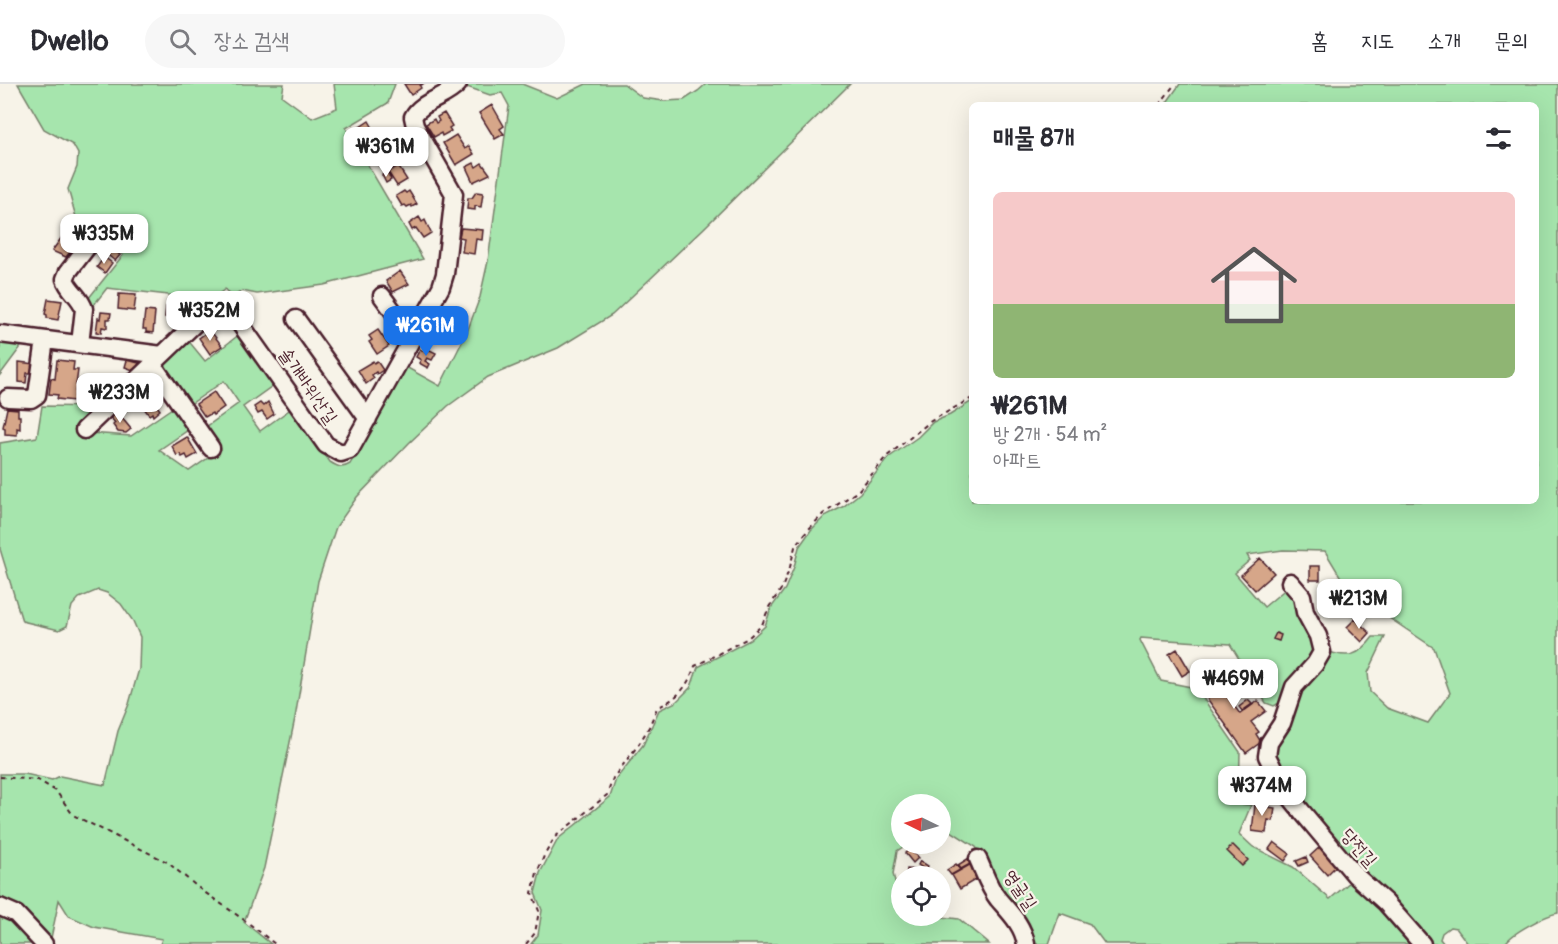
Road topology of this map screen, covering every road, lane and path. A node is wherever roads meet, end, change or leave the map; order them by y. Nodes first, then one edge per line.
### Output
1 (458, 84) edge
2 (1175, 84) edge
3 (1161, 102) edge
4 (94, 238) dead end
5 (382, 296) dead end
6 (296, 319) dead end
7 (0, 333) edge
8 (413, 338) junction
9 (45, 340) junction
10 (80, 344) junction
11 (158, 360) junction
12 (8, 398) dead end
13 (969, 400) edge
14 (368, 419) junction
15 (84, 430) dead end
16 (211, 448) dead end
17 (1290, 582) dead end
18 (0, 777) edge
19 (978, 859) dead end
20 (0, 907) edge
21 (44, 944) edge
22 (275, 944) edge
23 (526, 944) edge
24 (1026, 944) edge
25 (1422, 944) edge

1 - 8 lane, 솔개바위산길
2 - 3 path
4 - 10 lane
5 - 8 lane
6 - 14 lane, 솔개바위산길
7 - 9 lane
8 - 14 lane, 솔개바위산길
9 - 10 lane
9 - 12 lane
10 - 11 lane
11 - 14 lane, 솔개바위산길
11 - 15 lane, 솔개바위산길
11 - 16 lane
13 - 23 path
17 - 25 lane, 당전길
18 - 22 path
19 - 24 lane, 영굴길
20 - 21 lane

